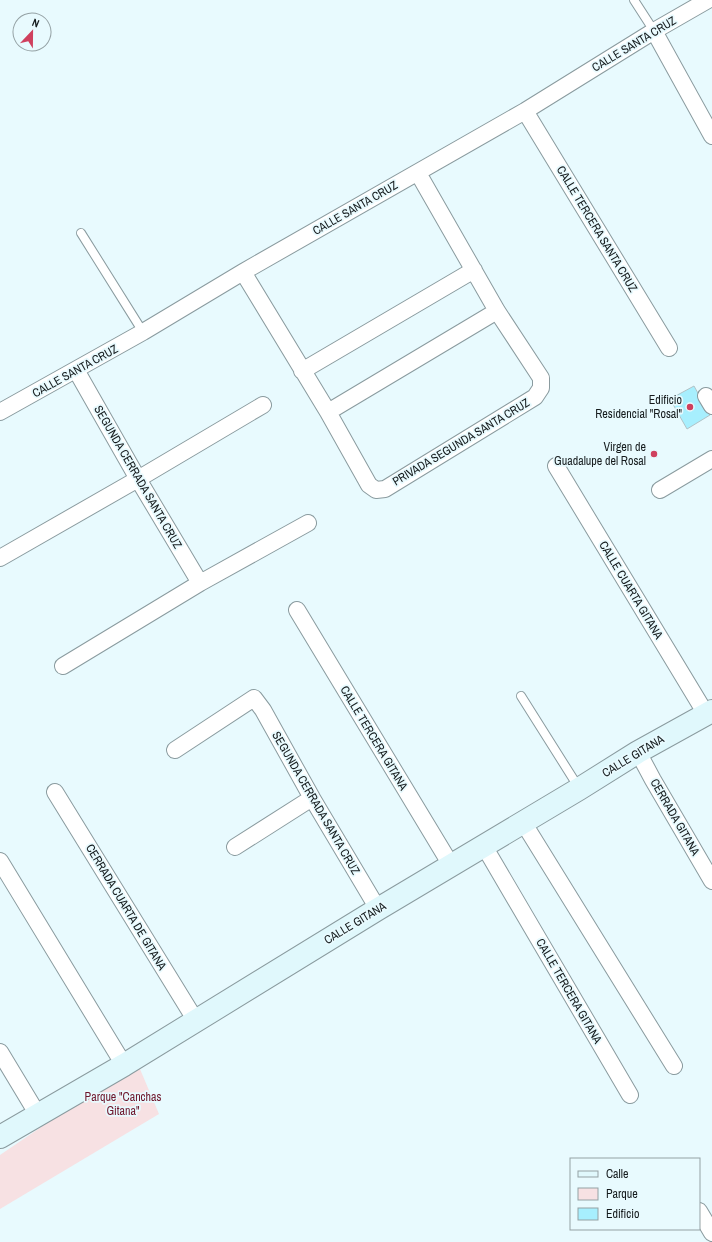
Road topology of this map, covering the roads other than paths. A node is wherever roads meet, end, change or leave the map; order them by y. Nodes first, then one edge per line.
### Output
1 (634, 0) edge
2 (708, 0) edge
3 (654, 31) junction
4 (524, 111) junction
5 (712, 136) edge
6 (418, 172) junction
7 (81, 233) dead end
8 (474, 270) junction
9 (243, 272) junction
10 (497, 311) junction
11 (143, 332) junction
12 (670, 348) dead end
13 (76, 370) junction
14 (302, 371) junction
15 (263, 405) dead end
16 (0, 412) edge
17 (328, 412) junction
18 (712, 459) edge
19 (556, 466) dead end
20 (138, 479) junction
21 (660, 490) dead end
22 (308, 523) dead end
23 (0, 558) edge
24 (200, 583) junction
25 (297, 610) dead end
26 (62, 666) dead end
27 (521, 696) dead end
28 (709, 713) edge
29 (175, 750) dead end
30 (638, 752) junction
31 (579, 789) junction
32 (56, 792) dead end
33 (312, 798) junction
34 (523, 822) junction
35 (484, 846) junction
36 (235, 847) dead end
37 (0, 861) edge
38 (451, 865) junction
39 (712, 881) edge
40 (378, 909) junction
41 (196, 1021) junction
42 (0, 1052) edge
43 (124, 1065) junction
44 (674, 1066) dead end
45 (630, 1095) dead end
46 (38, 1115) junction
47 (0, 1137) edge
48 (700, 1212) edge
49 (712, 1233) edge

1 - 3 lane
2 - 3 street, CALLE SANTA CRUZ
3 - 4 street, CALLE SANTA CRUZ
3 - 5 street
4 - 6 street, CALLE SANTA CRUZ
4 - 12 street, CALLE TERCERA SANTA CRUZ
6 - 8 street
6 - 9 street, CALLE SANTA CRUZ
7 - 11 lane
8 - 10 street
8 - 14 street
9 - 11 street, CALLE SANTA CRUZ
9 - 14 street
10 - 17 street
10 - 17 street, PRIVADA SEGUNDA SANTA CRUZ
11 - 13 street, CALLE SANTA CRUZ
13 - 16 street, CALLE SANTA CRUZ
13 - 20 street, SEGUNDA CERRADA SANTA CRUZ
14 - 17 street
15 - 20 street
18 - 21 street
19 - 28 street, CALLE CUARTA GITANA
20 - 23 street
20 - 24 street, SEGUNDA CERRADA SANTA CRUZ
22 - 24 street
24 - 26 street
25 - 38 street, CALLE TERCERA GITANA
27 - 31 lane
28 - 30 street, CALLE GITANA
29 - 33 street, SEGUNDA CERRADA SANTA CRUZ
30 - 31 street, CALLE GITANA
30 - 39 street, CERRADA GITANA
31 - 34 street, CALLE GITANA
32 - 41 street, CERRADA CUARTA DE GITANA
33 - 36 street
33 - 40 street, SEGUNDA CERRADA SANTA CRUZ
34 - 35 street, CALLE GITANA
34 - 44 street
35 - 38 street, CALLE GITANA
35 - 45 street, CALLE TERCERA GITANA
37 - 43 street
38 - 40 street, CALLE GITANA
40 - 41 street, CALLE GITANA
41 - 43 street, CALLE GITANA
42 - 46 street
43 - 46 street, CALLE GITANA
46 - 47 street, CALLE GITANA
48 - 49 street

